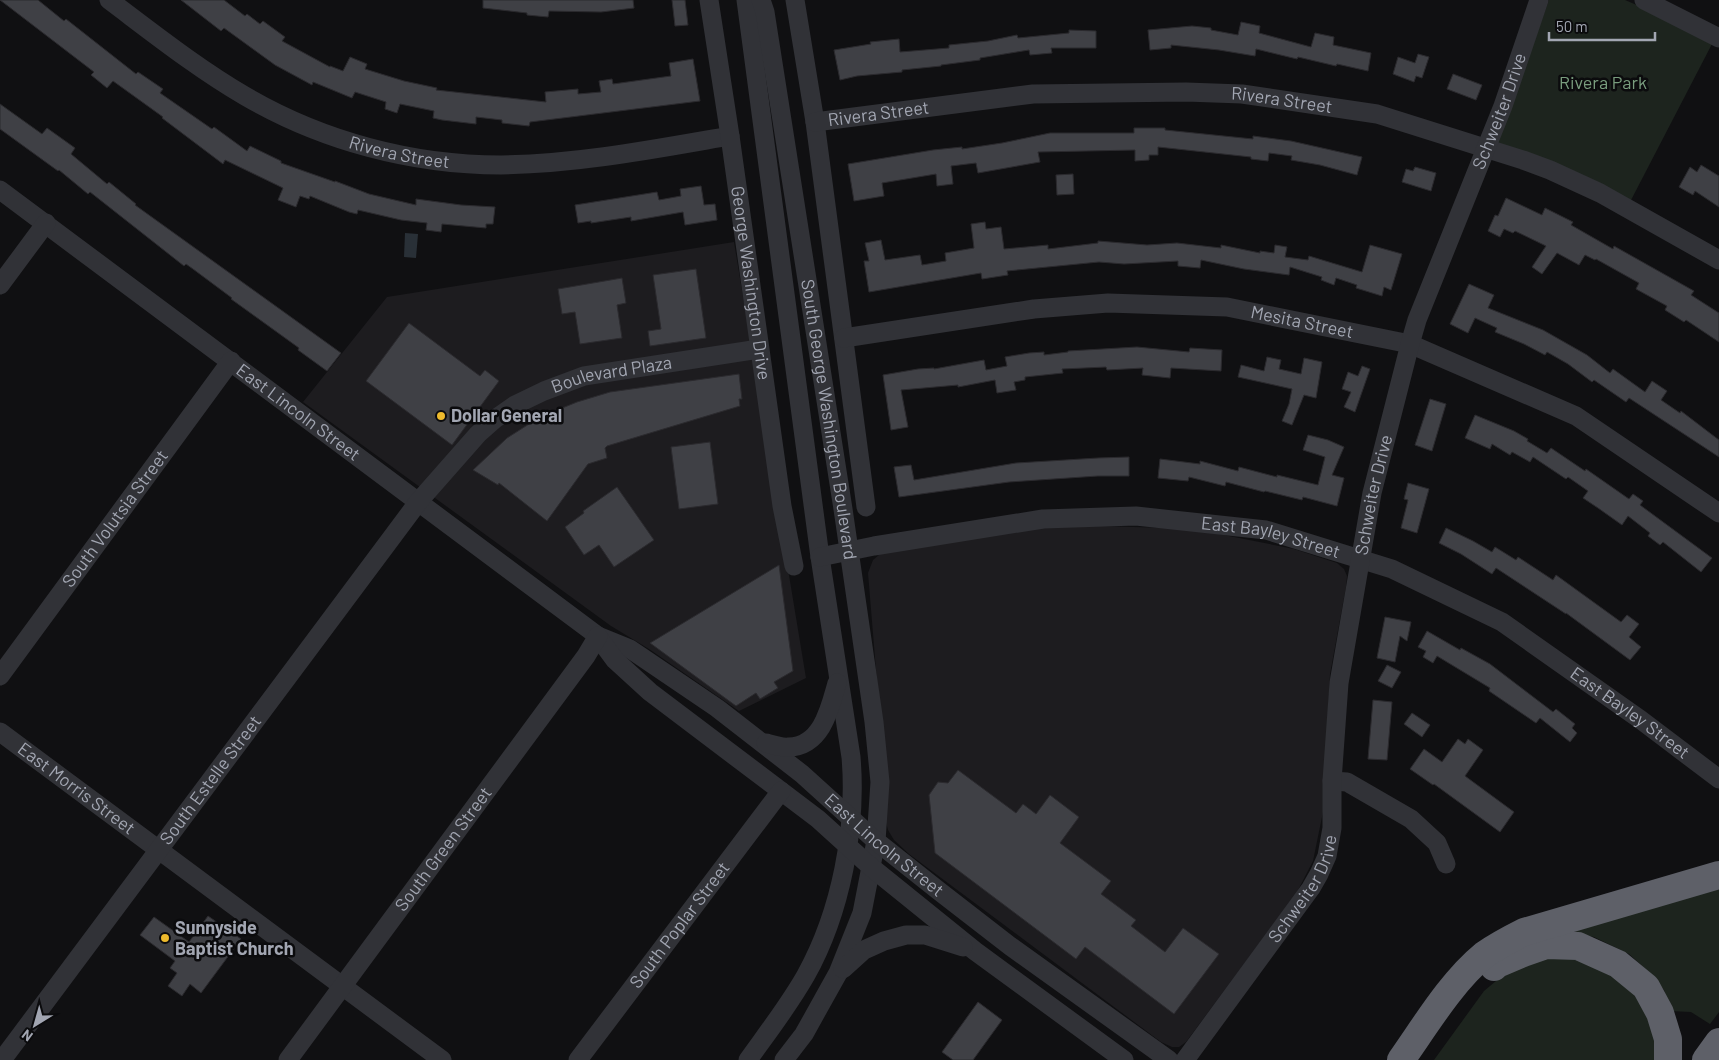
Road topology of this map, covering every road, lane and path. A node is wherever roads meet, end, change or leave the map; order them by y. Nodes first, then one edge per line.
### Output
1 (109, 0) edge
2 (708, 0) edge
3 (746, 0) edge
4 (761, 0) edge
5 (795, 0) edge
6 (1539, 0) edge
7 (1644, 0) edge
8 (1719, 38) edge
9 (815, 122) junction
10 (730, 136) junction
11 (1486, 149) junction
12 (0, 190) edge
13 (46, 223) junction
14 (1719, 260) edge
15 (0, 285) edge
16 (844, 338) junction
17 (1410, 344) junction
18 (760, 349) junction
19 (231, 361) junction
20 (419, 501) junction
21 (866, 507) dead end
22 (1719, 513) edge
23 (849, 551) junction
24 (820, 556) junction
25 (1360, 559) junction
26 (794, 566) dead end
27 (598, 636) junction
28 (0, 676) edge
29 (839, 677) junction
30 (0, 732) edge
31 (762, 743) junction
32 (1719, 779) edge
33 (1332, 781) junction
34 (781, 791) junction
35 (852, 818) junction
36 (876, 841) junction
37 (847, 846) junction
38 (158, 850) junction
39 (1446, 864) dead end
40 (871, 867) junction
41 (1719, 875) edge
42 (975, 951) junction
43 (838, 973) junction
44 (343, 986) junction
45 (1719, 1042) edge
46 (1101, 1054) edge
47 (2, 1060) edge
48 (288, 1060) edge
49 (442, 1060) edge
50 (578, 1060) edge
51 (748, 1060) edge
52 (784, 1060) edge
53 (1124, 1060) edge
54 (1169, 1060) edge
55 (1186, 1060) edge
56 (1401, 1060) edge
57 (1420, 1060) edge
58 (1668, 1060) edge
59 (1706, 1060) edge

1 - 10 street, Rivera Street
2 - 10 street, George Washington Drive
3 - 24 street, South George Washington Boulevard
4 - 23 street, South George Washington Boulevard
5 - 9 street
6 - 11 street, Schweiter Drive
7 - 8 street
9 - 11 street, Rivera Street
9 - 16 street
10 - 18 street, George Washington Drive
11 - 14 street, Rivera Street
11 - 17 street, Schweiter Drive
12 - 13 street, East Lincoln Street
13 - 15 street
13 - 19 street, East Lincoln Street
16 - 17 street, Mesita Street
16 - 21 street
17 - 22 street, Mesita Street
17 - 25 street, Schweiter Drive
18 - 20 street, Boulevard Plaza
18 - 26 street, George Washington Drive
19 - 20 street, East Lincoln Street
19 - 28 street, South Volutsia Street
20 - 27 street, East Lincoln Street
20 - 38 street, South Estelle Street
23 - 24 street, East Bayley Street
23 - 25 street, East Bayley Street
23 - 36 street, South George Washington Boulevard
24 - 29 street, South George Washington Boulevard
25 - 32 street, East Bayley Street
25 - 33 street, Schweiter Drive
27 - 31 street, East Lincoln Street
27 - 34 street, East Lincoln Street
27 - 44 street, South Green Street
29 - 31 street
29 - 35 street, South George Washington Boulevard
30 - 38 street, East Morris Street
31 - 35 street, East Lincoln Street
33 - 39 street
33 - 55 street, Schweiter Drive
34 - 37 street, East Lincoln Street
34 - 50 street, South Poplar Street
35 - 36 street, East Lincoln Street
35 - 37 street, South George Washington Boulevard
36 - 40 street, South George Washington Boulevard
36 - 54 street, East Lincoln Street
37 - 40 street, East Lincoln Street
37 - 51 street, South George Washington Boulevard
38 - 44 street, East Morris Street
38 - 47 street, South Estelle Street
40 - 42 street, East Lincoln Street
40 - 43 street, South George Washington Boulevard
41 - 56 highway
42 - 43 street
42 - 46 street, East Lincoln Street
43 - 52 street
44 - 48 street, South Green Street
44 - 49 street, East Morris Street
45 - 59 highway
46 - 53 street, East Lincoln Street
57 - 58 highway

